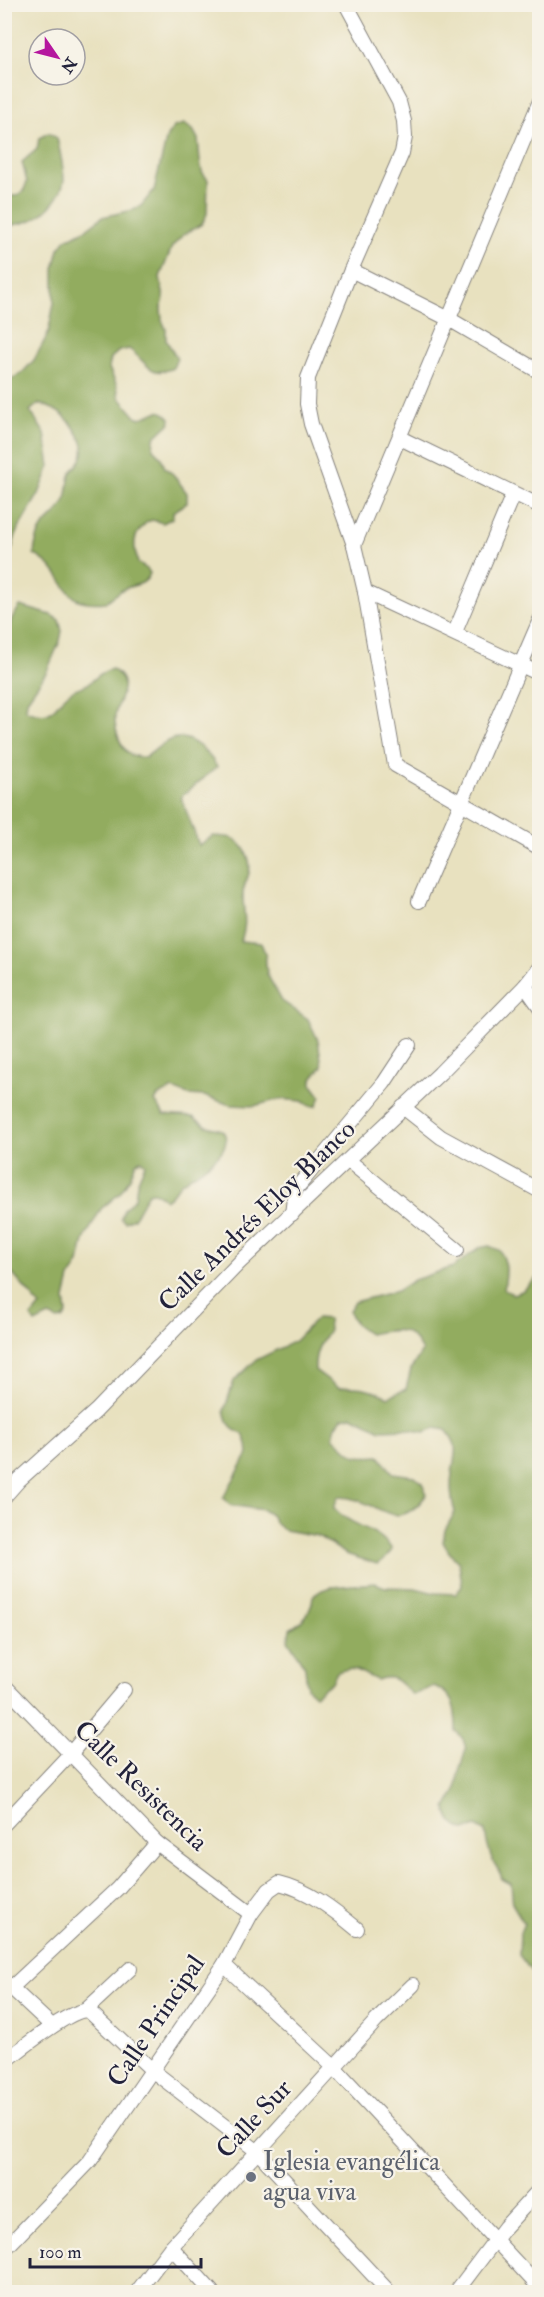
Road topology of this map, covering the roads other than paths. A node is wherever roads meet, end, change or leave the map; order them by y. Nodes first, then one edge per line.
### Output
1 (346, 4) edge
2 (540, 101) edge
3 (351, 270) junction
4 (449, 319) junction
5 (540, 372) edge
6 (400, 438) junction
7 (513, 494) junction
8 (540, 506) edge
9 (354, 545) junction
10 (365, 592) junction
11 (540, 620) edge
12 (455, 632) junction
13 (522, 665) junction
14 (540, 674) edge
15 (462, 804) junction
16 (540, 848) edge
17 (419, 901) dead end
18 (540, 967) edge
19 (525, 986) junction
20 (540, 1007) edge
21 (409, 1045) dead end
22 (403, 1107) junction
23 (349, 1161) junction
24 (540, 1191) edge
25 (292, 1214) junction
26 (457, 1250) dead end
27 (4, 1497) edge
28 (4, 1685) edge
29 (124, 1690) dead end
30 (70, 1754) junction
31 (4, 1824) edge
32 (157, 1843) junction
33 (251, 1914) junction
34 (357, 1929) dead end
35 (224, 1965) junction
36 (130, 1969) dead end
37 (8, 1984) edge
38 (413, 1984) dead end
39 (86, 2010) junction
40 (52, 2026) junction
41 (4, 2062) edge
42 (335, 2068) junction
43 (153, 2071) junction
44 (257, 2151) junction
45 (540, 2189) edge
46 (495, 2241) junction
47 (171, 2247) junction
48 (4, 2250) edge
49 (540, 2288) edge
50 (137, 2292) edge
51 (212, 2292) edge
52 (389, 2292) edge
53 (456, 2292) edge

1 - 3 street
2 - 4 street
3 - 4 street
3 - 9 street
4 - 5 street
4 - 6 street
6 - 7 street
6 - 9 street
7 - 8 street
7 - 12 street
9 - 10 street
10 - 12 street
10 - 15 street
11 - 13 street
12 - 13 street
13 - 14 street
13 - 15 street
15 - 16 street
15 - 17 street
18 - 19 street, Calle Andrés Eloy Blanco
19 - 20 street
19 - 22 street, Calle Andrés Eloy Blanco
21 - 25 street
22 - 23 street, Calle Andrés Eloy Blanco
22 - 24 street
23 - 25 street, Calle Andrés Eloy Blanco
23 - 26 street
25 - 27 street, Calle Andrés Eloy Blanco
28 - 30 street, Calle Resistencia
29 - 30 street
30 - 31 street
30 - 32 street, Calle Resistencia
32 - 33 street, Calle Resistencia
32 - 37 street
33 - 34 street, Calle Principal
33 - 35 street, Calle Principal
35 - 42 street
35 - 43 street, Calle Principal
36 - 39 street
37 - 40 street
38 - 42 street, Calle Sur
39 - 40 street
39 - 43 street
40 - 41 street
42 - 44 street, Calle Sur
42 - 46 street
43 - 44 street
43 - 48 street, Calle Principal
44 - 47 street, Calle Sur
44 - 52 street
45 - 46 street
46 - 49 street
46 - 53 street
47 - 50 street, Calle Sur
47 - 51 street

